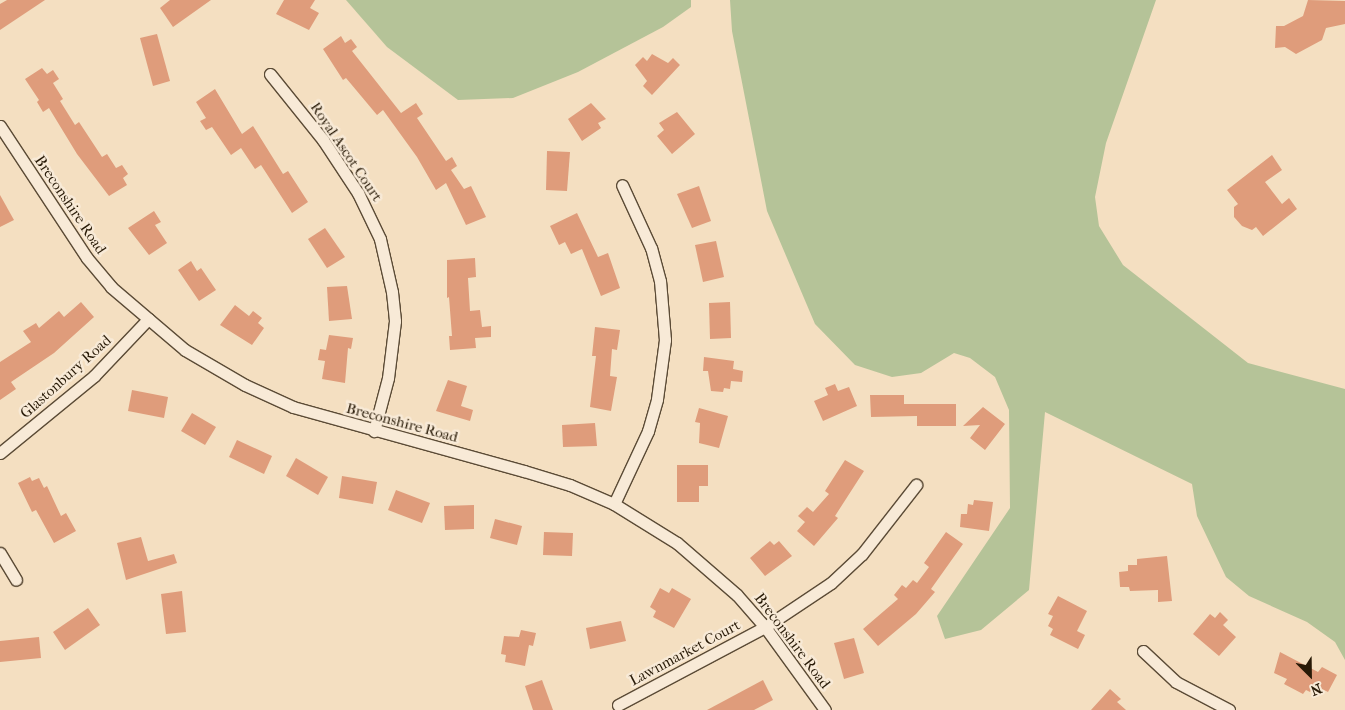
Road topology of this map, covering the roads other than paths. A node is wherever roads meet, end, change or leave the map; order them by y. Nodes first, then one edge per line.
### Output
1 (270, 74) dead end
2 (0, 126) edge
3 (622, 185) dead end
4 (148, 319) junction
5 (374, 431) junction
6 (0, 453) edge
7 (916, 485) dead end
8 (614, 504) junction
9 (0, 553) edge
10 (16, 580) dead end
11 (765, 627) junction
12 (1142, 651) dead end
13 (618, 705) dead end
14 (825, 710) edge
15 (1229, 710) edge

1 - 5 street, Royal Ascot Court
2 - 4 street, Breconshire Road
3 - 8 street
4 - 5 street, Breconshire Road
4 - 6 street, Glastonbury Road
5 - 8 street, Breconshire Road
7 - 11 street, Lawnmarket Court
8 - 11 street, Breconshire Road
9 - 10 street
11 - 13 street, Lawnmarket Court
11 - 14 street, Breconshire Road
12 - 15 street

